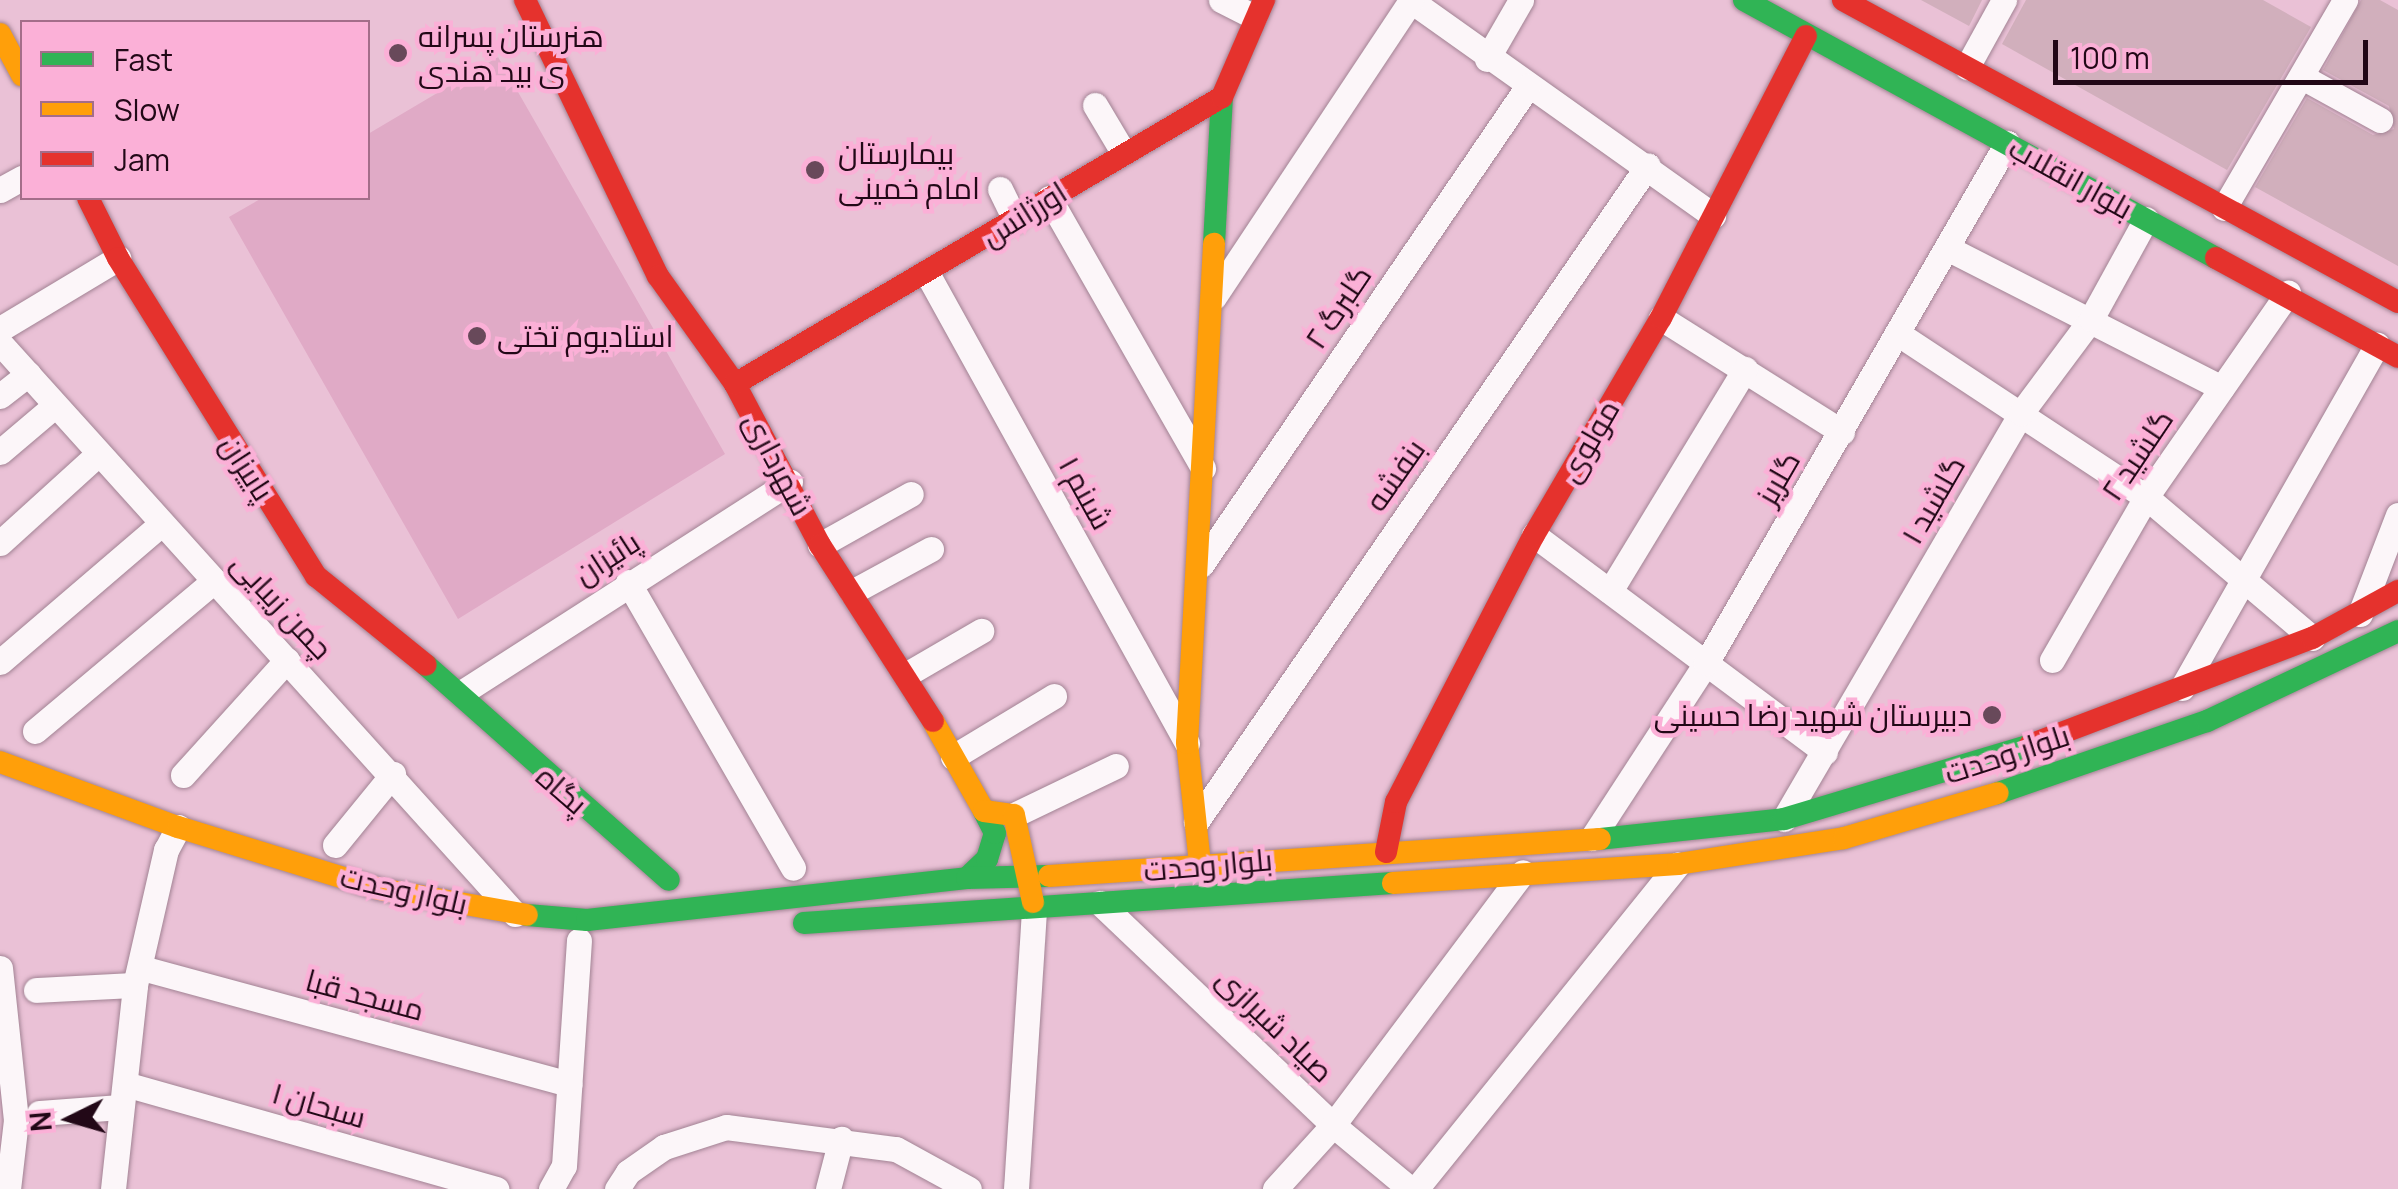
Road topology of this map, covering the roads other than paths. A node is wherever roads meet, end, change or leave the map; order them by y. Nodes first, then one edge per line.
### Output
1 (525, 0) edge
2 (1221, 0) edge
3 (1410, 0) edge
4 (1521, 0) edge
5 (1744, 0) edge
6 (1843, 0) edge
7 (2004, 0) edge
8 (2345, 0) edge
9 (1259, 8) edge
10 (0, 34) edge
11 (1806, 36) junction
12 (1487, 58) junction
13 (1967, 68) junction
14 (20, 71) edge
15 (2304, 78) junction
16 (1528, 86) junction
17 (1222, 97) junction
18 (1095, 105) dead end
19 (2380, 120) dead end
20 (2007, 143) junction
21 (2118, 150) junction
22 (1123, 152) junction
23 (1648, 165) junction
24 (2064, 175) junction
25 (1000, 190) dead end
26 (1050, 198) junction
27 (89, 200) edge
28 (2224, 208) junction
29 (1713, 215) junction
30 (2146, 219) junction
31 (1015, 220) junction
32 (1949, 248) junction
33 (118, 258) junction
34 (928, 275) junction
35 (2288, 293) junction
36 (1214, 297) junction
37 (2398, 302) edge
38 (1661, 318) junction
39 (2090, 319) junction
40 (0, 329) edge
41 (1898, 334) junction
42 (0, 343) edge
43 (2387, 351) edge
44 (1745, 369) junction
45 (28, 374) junction
46 (735, 384) junction
47 (2222, 388) junction
48 (0, 396) edge
49 (53, 407) junction
50 (2021, 412) junction
51 (1842, 432) junction
52 (0, 452) edge
53 (98, 454) junction
54 (1206, 472) junction
55 (790, 482) junction
56 (911, 494) dead end
57 (2146, 497) junction
58 (2398, 515) edge
59 (162, 523) junction
60 (1534, 535) junction
61 (0, 543) edge
62 (820, 546) junction
63 (931, 548) dead end
64 (1201, 565) junction
65 (214, 580) junction
66 (628, 582) junction
67 (2242, 582) junction
68 (2398, 590) edge
69 (1610, 591) junction
70 (852, 592) junction
71 (2360, 614) junction
72 (981, 631) dead end
73 (2398, 631) edge
74 (2312, 638) junction
75 (287, 660) junction
76 (2052, 660) dead end
77 (0, 662) edge
78 (1706, 662) junction
79 (908, 674) junction
80 (2178, 692) junction
81 (462, 693) junction
82 (1054, 696) dead end
83 (35, 730) dead end
84 (1187, 743) junction
85 (1825, 752) junction
86 (953, 758) junction
87 (0, 762) edge
88 (1116, 766) dead end
89 (183, 774) dead end
90 (393, 774) junction
91 (0, 785) edge
92 (48, 806) dead end
93 (984, 811) junction
94 (1014, 815) junction
95 (1784, 819) junction
96 (1196, 822) junction
97 (1592, 838) junction
98 (164, 840) junction
99 (335, 845) dead end
100 (1386, 852) junction
101 (1200, 864) junction
102 (1678, 864) junction
103 (794, 868) dead end
104 (1523, 872) junction
105 (1024, 875) junction
106 (967, 878) junction
107 (669, 880) dead end
108 (1100, 903) junction
109 (1034, 907) junction
110 (516, 914) junction
111 (579, 940) junction
112 (0, 968) edge
113 (138, 977) junction
114 (36, 990) dead end
115 (5, 1015) edge
116 (570, 1084) junction
117 (123, 1096) junction
118 (39, 1113) dead end
119 (1333, 1125) junction
120 (841, 1139) junction
121 (8, 1189) edge
122 (113, 1189) edge
123 (496, 1189) edge
124 (551, 1189) edge
125 (617, 1189) edge
126 (828, 1189) edge
127 (969, 1189) edge
128 (1016, 1189) edge
129 (1275, 1189) edge
130 (1413, 1189) edge

1 - 46 main road, شهرداری
2 - 9 street
3 - 12 street
3 - 36 street
4 - 12 street
5 - 11 main road, بلوار انقلاب
6 - 13 main road, بلوار انقلاب
7 - 13 street
8 - 15 street
9 - 17 main road
10 - 14 main road
11 - 20 main road, بلوار انقلاب
11 - 29 main road, مولوی
12 - 16 street
13 - 21 main road, بلوار انقلاب
15 - 19 street
15 - 28 street
16 - 23 street
16 - 64 street, گلبرگ ۲
17 - 22 main road, اورژانس
17 - 36 main road
18 - 22 street
20 - 24 main road, بلوار انقلاب
20 - 32 street, گلریز
21 - 24 main road
21 - 28 main road, بلوار انقلاب
22 - 26 main road, اورژانس
23 - 29 street
23 - 96 street, بنفشه
24 - 30 main road, بلوار انقلاب
25 - 31 street
26 - 31 main road, اورژانس
26 - 54 street
27 - 33 main road, پاییزان
28 - 37 main road, بلوار انقلاب
29 - 38 main road, مولوی
30 - 35 main road, بلوار انقلاب
30 - 39 street, گلشید ۱
31 - 34 main road, اورژانس
32 - 39 street
32 - 41 street, گلریز
33 - 40 street
33 - 81 main road, پاییزان
34 - 46 main road, اورژانس
34 - 84 street, شبنم ۱
35 - 43 main road, بلوار انقلاب
35 - 47 street, گلشید ۲
36 - 54 main road
38 - 44 street
38 - 60 main road, مولوی
39 - 47 street
39 - 50 street, گلشید ۱
41 - 50 street
41 - 51 street, گلریز
42 - 45 street, چمن زیبایی
43 - 67 street
44 - 51 street
44 - 69 street
45 - 48 street
45 - 49 street, چمن زیبایی
46 - 55 main road, شهرداری
47 - 57 street, گلشید ۲
49 - 52 street
49 - 53 street, چمن زیبایی
50 - 57 street
50 - 85 street, گلشید ۱
51 - 78 street, گلریز
53 - 59 street, چمن زیبایی
53 - 61 street
54 - 64 main road
55 - 62 main road, شهرداری
55 - 66 street, پائیزان
56 - 62 street
57 - 67 street
57 - 76 street, گلشید ۲
58 - 71 street
59 - 65 street, چمن زیبایی
59 - 77 street
60 - 69 street
60 - 100 main road, مولوی
62 - 70 main road, شهرداری
63 - 70 street
64 - 84 main road
65 - 75 street, چمن زیبایی
65 - 83 street
66 - 81 street, پائیزان
66 - 103 street
67 - 74 street
67 - 80 street
68 - 71 main road, بلوار وحدت
69 - 78 street
70 - 79 main road, شهرداری
71 - 74 main road, بلوار وحدت
72 - 79 street
73 - 102 main road, بلوار وحدت
74 - 80 main road, بلوار وحدت
75 - 89 street
75 - 90 street, چمن زیبایی
78 - 85 street
78 - 97 street, گلریز
79 - 86 main road, شهرداری
80 - 95 main road, بلوار وحدت
81 - 107 main road, پگاه
82 - 86 street
84 - 96 main road
85 - 95 street, گلشید ۱
86 - 93 main road, شهرداری
87 - 98 main road, بلوار وحدت
88 - 94 street
90 - 99 street
90 - 110 street, چمن زیبایی
91 - 92 main road
93 - 94 main road
93 - 106 main road
94 - 105 main road
95 - 97 main road, بلوار وحدت
96 - 101 main road
97 - 100 main road, بلوار وحدت
98 - 110 main road, بلوار وحدت
98 - 111 main road, بلوار وحدت
98 - 113 street
100 - 101 main road, بلوار وحدت
101 - 105 main road, بلوار وحدت
102 - 104 main road, بلوار وحدت
102 - 130 street
104 - 108 main road, بلوار وحدت
104 - 119 street
105 - 106 main road, بلوار وحدت
105 - 109 main road
106 - 110 main road, بلوار وحدت
108 - 109 main road, بلوار وحدت
108 - 119 street, صیاد شیرازی
109 - 111 main road, بلوار وحدت
109 - 128 street
111 - 116 street
112 - 115 street
113 - 114 street, مسجد قبا
113 - 116 street, مسجد قبا
113 - 117 street
115 - 121 street
116 - 124 street
117 - 118 street
117 - 122 street
117 - 123 street, سبحان ۱
119 - 129 street
119 - 130 street, صیاد شیرازی
120 - 125 street
120 - 126 street
120 - 127 street

